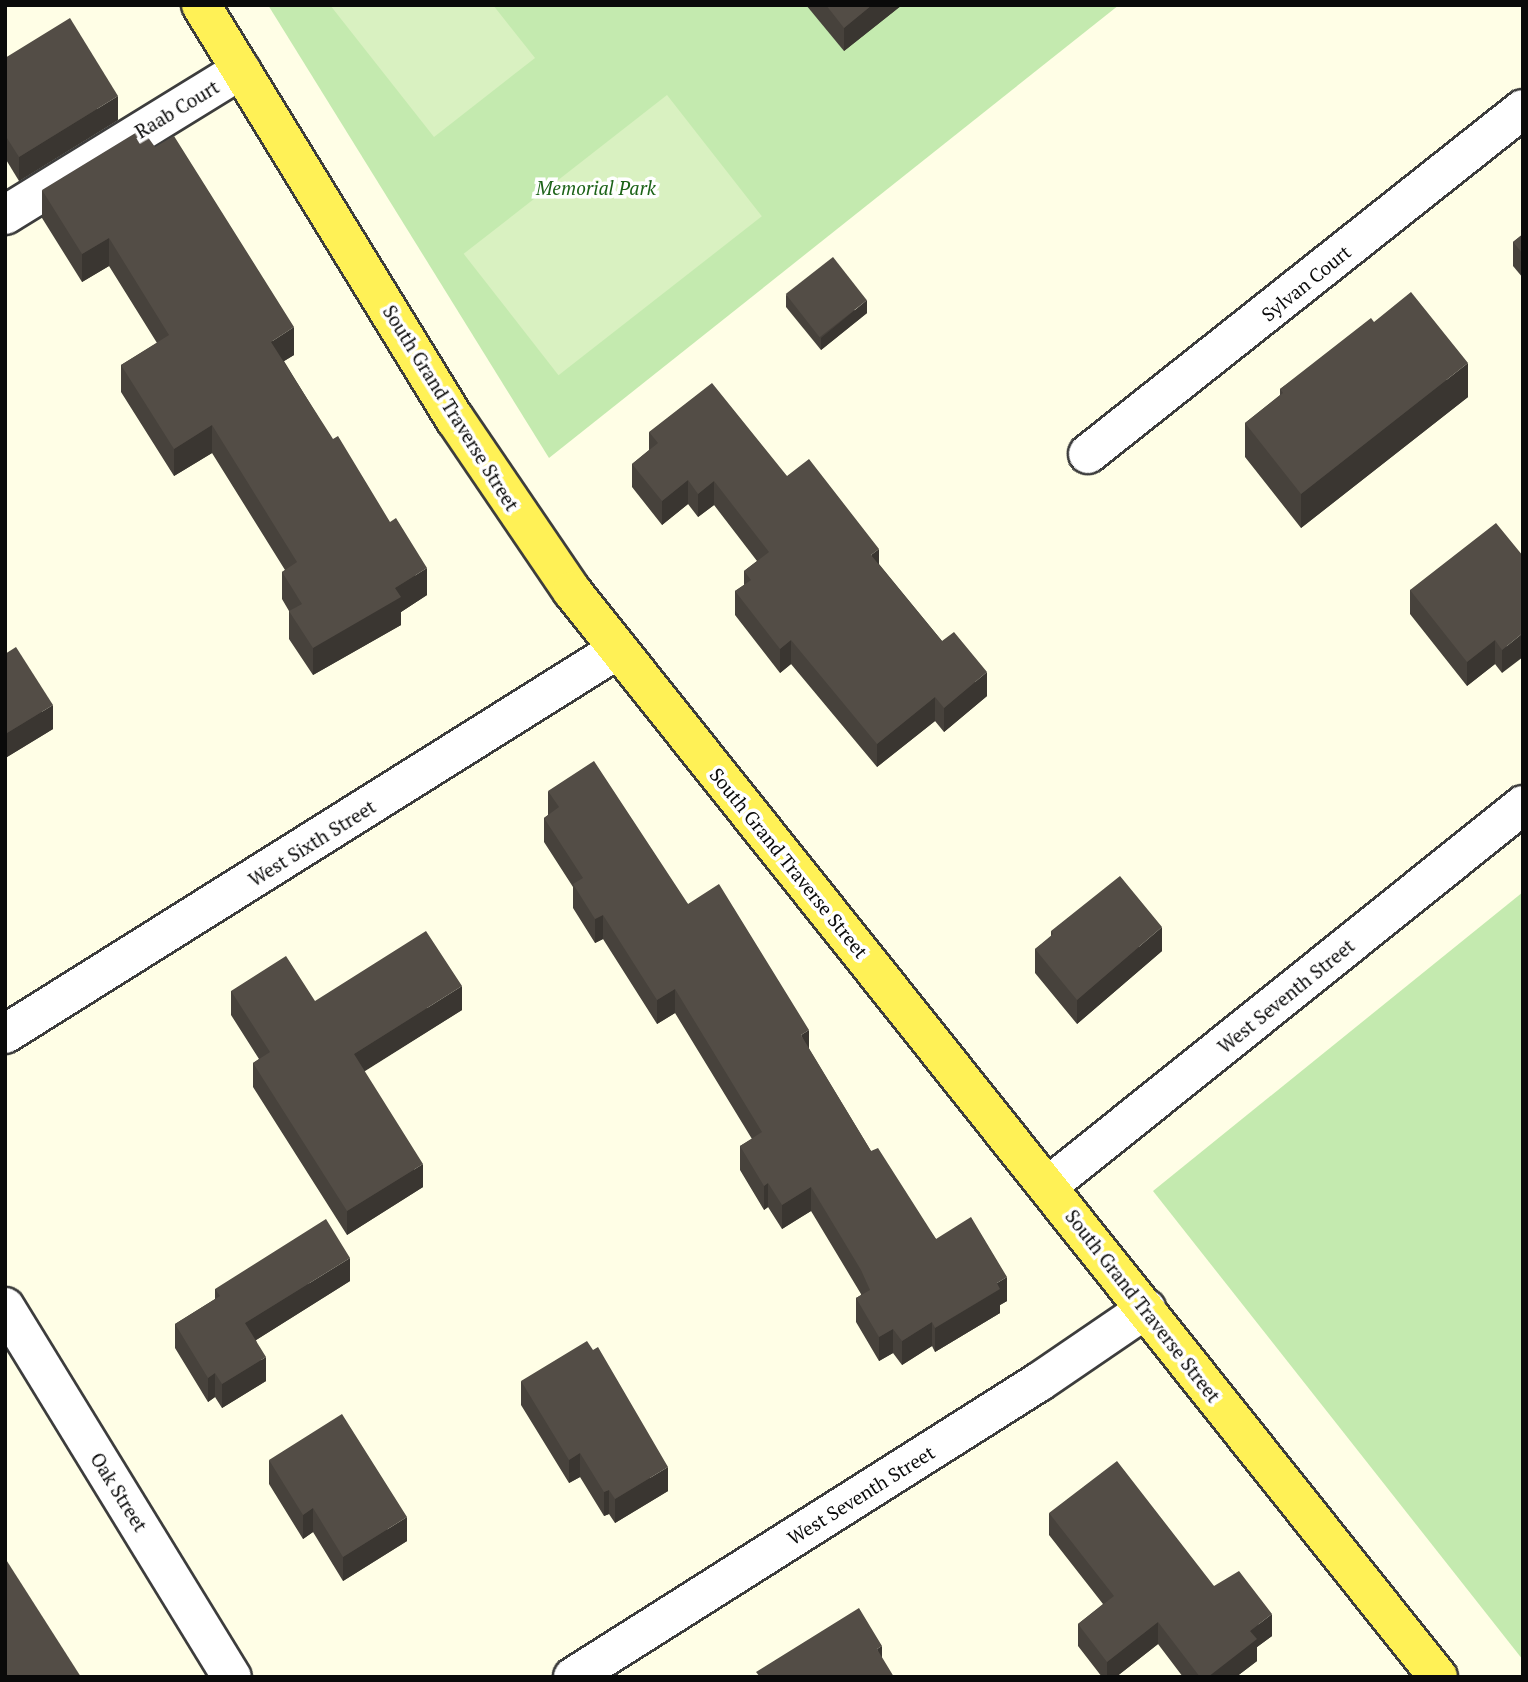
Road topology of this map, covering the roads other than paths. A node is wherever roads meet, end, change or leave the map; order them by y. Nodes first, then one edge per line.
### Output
1 (201, 5) edge
2 (241, 70) junction
3 (1523, 109) edge
4 (5, 215) edge
5 (1088, 454) dead end
6 (617, 650) junction
7 (1523, 806) edge
8 (5, 1034) edge
9 (1048, 1186) junction
10 (5, 1307) edge
11 (1146, 1309) junction
12 (232, 1677) edge
13 (573, 1677) edge
14 (1438, 1677) edge

1 - 2 main road, South Grand Traverse Street
2 - 4 street, Raab Court
2 - 6 main road, South Grand Traverse Street
3 - 5 street, Sylvan Court
6 - 8 street, West Sixth Street
6 - 9 main road, South Grand Traverse Street
7 - 9 street, West Seventh Street
9 - 11 main road, South Grand Traverse Street
10 - 12 street, Oak Street
11 - 13 street, West Seventh Street
11 - 14 main road, South Grand Traverse Street

